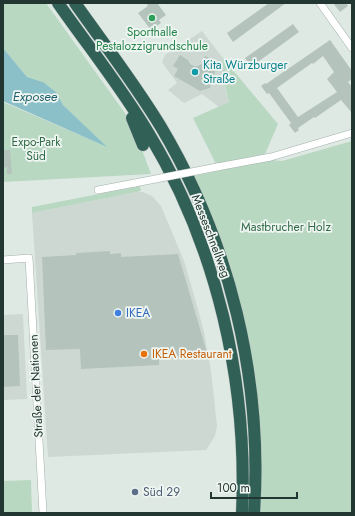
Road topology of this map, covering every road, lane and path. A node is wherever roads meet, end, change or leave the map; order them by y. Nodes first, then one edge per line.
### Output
1 (58, 3) edge
2 (74, 3) edge
3 (320, 3) edge
4 (352, 48) edge
5 (122, 92) junction
6 (352, 133) edge
7 (143, 146) dead end
8 (98, 190) dead end
9 (3, 260) edge
10 (43, 513) edge
11 (242, 513) edge
12 (254, 513) edge

1 - 5 highway, Messeschnellweg
2 - 12 highway, Messeschnellweg
3 - 4 street
5 - 7 highway
5 - 11 highway, Messeschnellweg
6 - 8 street, bridge
9 - 10 street, Straße der Nationen

